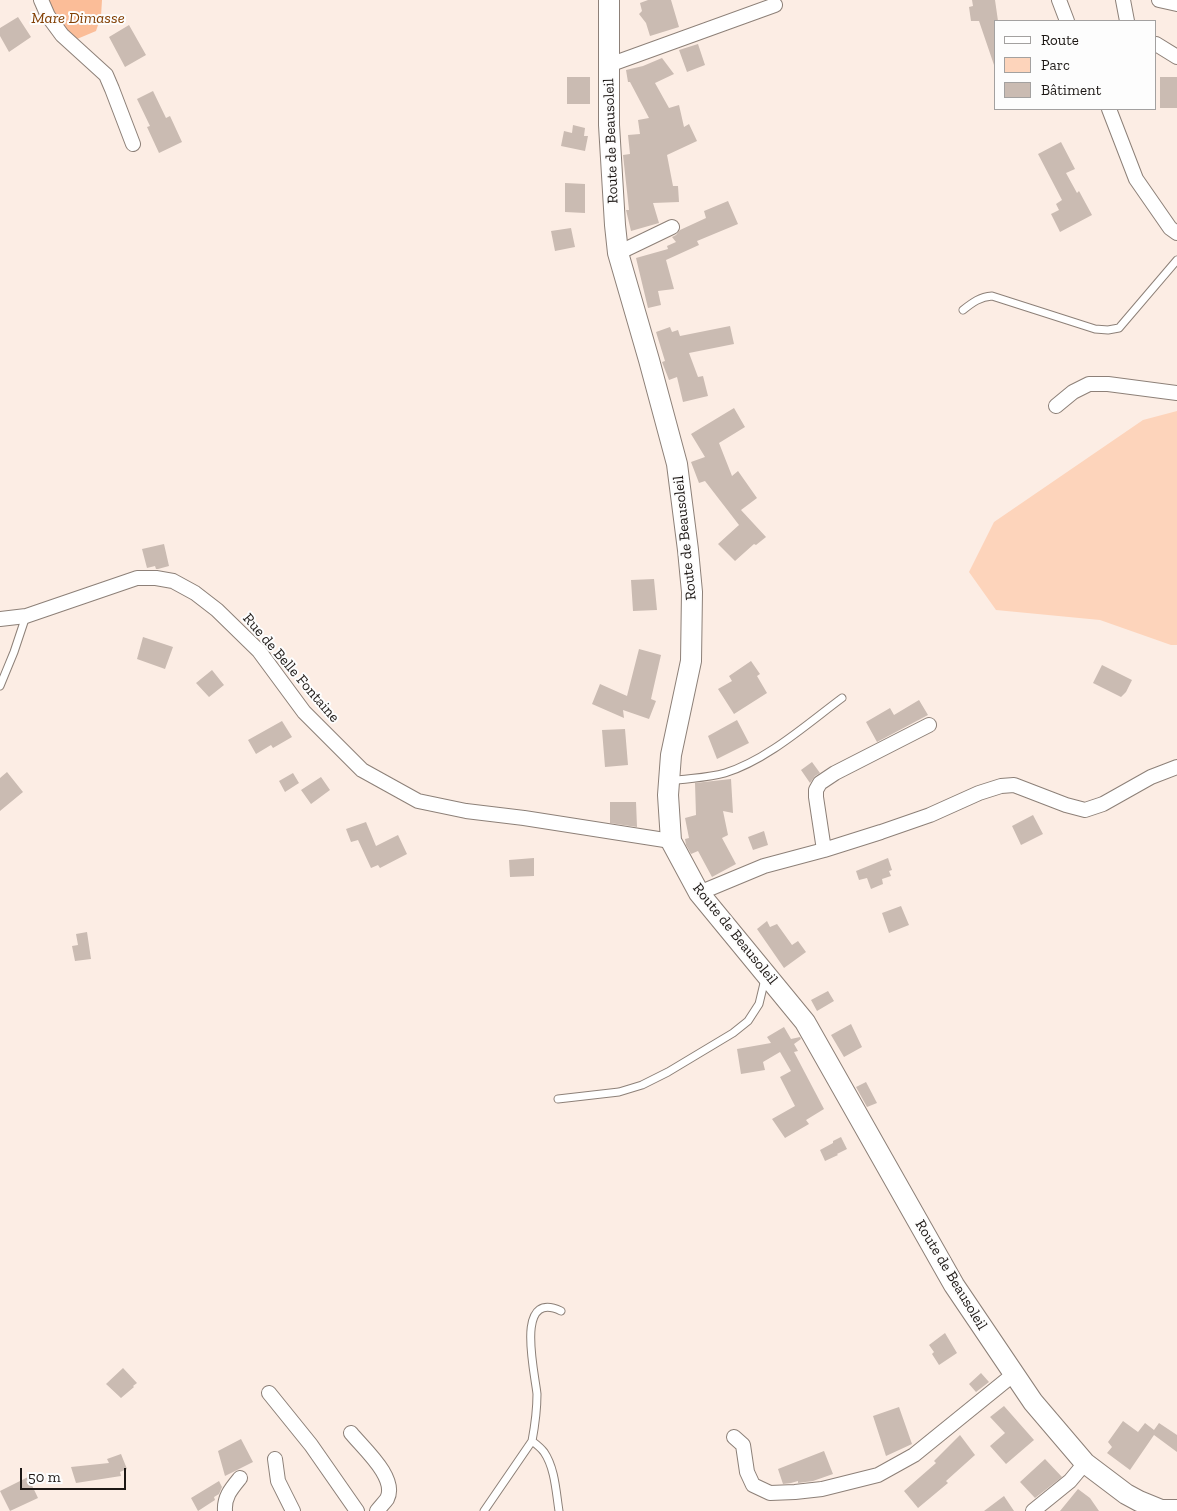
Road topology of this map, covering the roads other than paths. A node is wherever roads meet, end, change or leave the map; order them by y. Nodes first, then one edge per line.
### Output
1 (41, 0) edge
2 (609, 0) edge
3 (1059, 0) edge
4 (1123, 0) edge
5 (1159, 0) edge
6 (1177, 4) edge
7 (776, 5) dead end
8 (1067, 20) edge
9 (1127, 20) edge
10 (1157, 45) edge
11 (1177, 57) edge
12 (609, 64) junction
13 (1109, 110) edge
14 (133, 144) dead end
15 (672, 227) dead end
16 (1177, 233) edge
17 (618, 253) junction
18 (1177, 260) edge
19 (963, 310) dead end
20 (1177, 393) edge
21 (1056, 406) dead end
22 (26, 616) junction
23 (0, 619) edge
24 (0, 686) edge
25 (842, 698) dead end
26 (929, 725) dead end
27 (1177, 767) edge
28 (669, 781) junction
29 (671, 842) junction
30 (824, 850) junction
31 (698, 893) junction
32 (766, 973) junction
33 (558, 1099) dead end
34 (561, 1311) dead end
35 (1014, 1374) junction
36 (269, 1393) dead end
37 (350, 1433) dead end
38 (734, 1437) dead end
39 (532, 1441) junction
40 (275, 1459) dead end
41 (1085, 1463) junction
42 (240, 1478) dead end
43 (225, 1511) edge
44 (293, 1511) edge
45 (357, 1511) edge
46 (376, 1511) edge
47 (484, 1511) edge
48 (559, 1511) edge
49 (1033, 1511) edge
50 (1165, 1511) edge

1 - 14 street
2 - 12 street, Route de Beausoleil
3 - 8 street
4 - 9 street
5 - 6 street
7 - 12 street
10 - 11 street
12 - 17 street, Route de Beausoleil
13 - 16 street
15 - 17 street
17 - 28 street, Route de Beausoleil
18 - 19 lane
20 - 21 street
22 - 23 street, Rue de Belle Fontaine
22 - 24 lane
22 - 29 street, Rue de Belle Fontaine
25 - 28 lane
26 - 30 street
27 - 30 street
28 - 29 street, Route de Beausoleil
29 - 31 street, Route de Beausoleil
30 - 31 street
31 - 32 street, Route de Beausoleil
32 - 33 lane
32 - 35 street, Route de Beausoleil
34 - 39 lane
35 - 38 street
35 - 41 street, Route de Beausoleil
36 - 45 street
37 - 46 street
39 - 47 lane
39 - 48 lane
40 - 44 street
41 - 49 street
41 - 50 street, Route de Beausoleil
42 - 43 street

